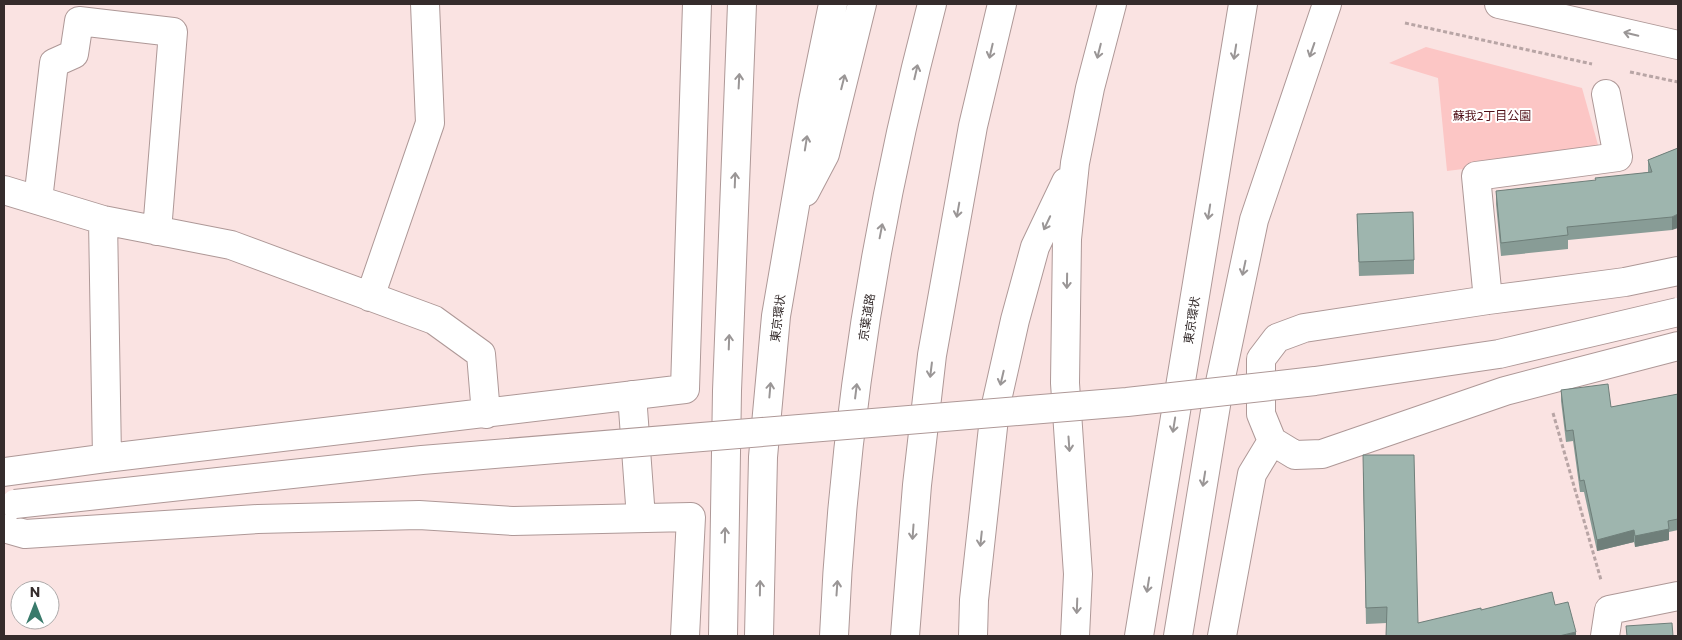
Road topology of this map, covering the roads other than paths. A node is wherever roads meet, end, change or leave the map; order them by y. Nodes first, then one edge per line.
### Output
1 (425, 4) edge
2 (697, 4) edge
3 (742, 4) edge
4 (833, 4) edge
5 (862, 4) edge
6 (932, 4) edge
7 (1002, 4) edge
8 (1112, 4) edge
9 (1243, 4) edge
10 (1327, 4) edge
11 (1498, 4) edge
12 (1678, 45) edge
13 (1606, 94) dead end
14 (1075, 163) junction
15 (4, 190) edge
16 (38, 200) junction
17 (795, 208) junction
18 (104, 220) junction
19 (157, 232) junction
20 (1678, 272) edge
21 (370, 297) junction
22 (1488, 300) junction
23 (1678, 312) edge
24 (1678, 346) edge
25 (632, 395) junction
26 (486, 414) junction
27 (1272, 441) junction
28 (108, 458) junction
29 (4, 472) edge
30 (8, 512) edge
31 (641, 518) junction
32 (1678, 596) edge
33 (1607, 623) edge
34 (685, 636) edge
35 (723, 636) edge
36 (759, 636) edge
37 (834, 636) edge
38 (905, 636) edge
39 (973, 636) edge
40 (1075, 636) edge
41 (1139, 636) edge
42 (1178, 636) edge
43 (1222, 636) edge

1 - 21 main road
2 - 25 main road
35 -> 3 main road
17 -> 4 main road, 東京環状
17 -> 5 main road
37 -> 6 main road, 京葉道路
7 -> 38 main road
8 -> 14 main road
9 -> 41 main road, 東京環状
10 -> 42 main road
12 -> 11 main road
13 - 22 main road
14 -> 39 main road
14 -> 40 main road
15 - 16 main road
16 - 18 main road
16 - 19 main road
36 -> 17 main road, 東京環状
18 - 19 main road
18 - 28 main road
19 - 21 main road
20 - 22 main road
21 - 26 main road
22 - 27 main road
23 - 30 main road, bridge
24 - 27 main road
25 - 26 main road
25 - 31 main road
26 - 28 main road
27 - 43 main road
28 - 29 main road
30 - 31 main road
31 - 34 main road
32 - 33 main road

